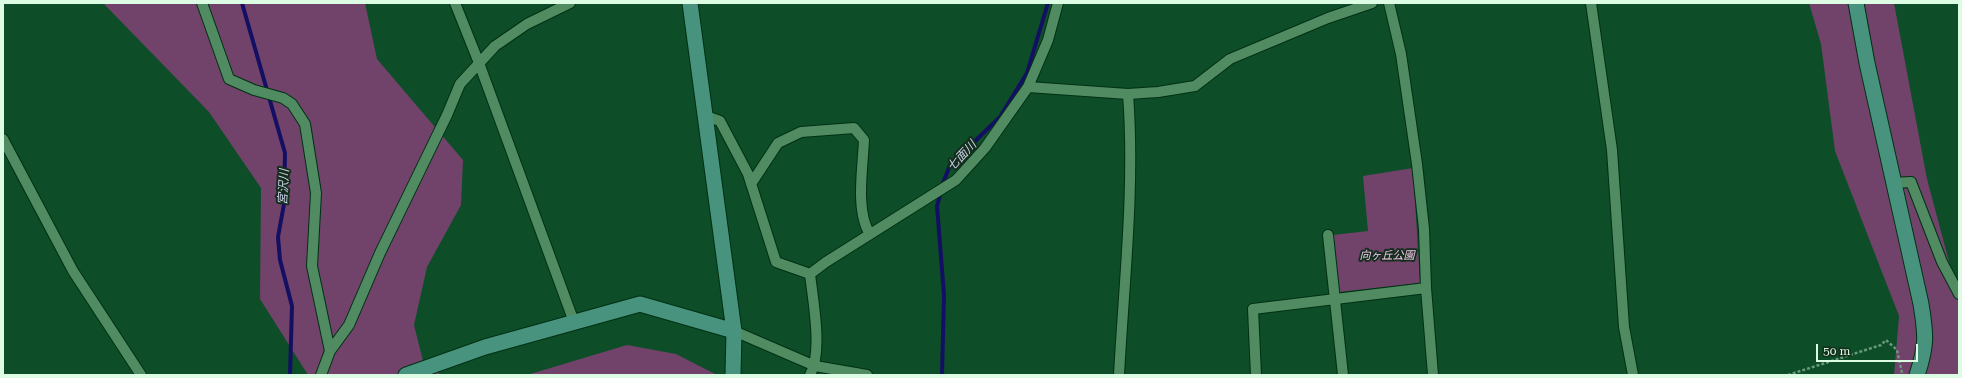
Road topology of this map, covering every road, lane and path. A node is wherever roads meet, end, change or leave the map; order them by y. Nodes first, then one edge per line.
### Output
1 (202, 3) edge
2 (455, 3) edge
3 (570, 3) edge
4 (690, 3) edge
5 (1058, 3) edge
6 (1372, 3) edge
7 (1389, 3) edge
8 (1591, 3) edge
9 (1856, 3) edge
10 (479, 63) junction
11 (1028, 87) junction
12 (1128, 94) junction
13 (706, 116) junction
14 (3, 139) edge
15 (1894, 183) junction
16 (751, 184) junction
17 (870, 234) junction
18 (1328, 235) dead end
19 (810, 274) junction
20 (1426, 288) junction
21 (1959, 294) edge
22 (1335, 299) junction
23 (574, 322) junction
24 (734, 331) junction
25 (330, 351) junction
26 (812, 370) edge
27 (141, 375) edge
28 (321, 375) edge
29 (406, 375) edge
30 (733, 375) edge
31 (867, 375) edge
32 (1119, 375) edge
33 (1256, 375) edge
34 (1343, 375) edge
35 (1433, 375) edge
36 (1634, 375) edge
37 (1788, 375) edge
38 (1902, 375) edge
39 (1917, 375) edge

1 - 25 street
2 - 10 street
3 - 10 street
4 - 13 street
5 - 11 street
6 - 12 street
7 - 20 street
8 - 36 street
9 - 15 street
10 - 23 street
10 - 25 street
11 - 12 street
11 - 17 street
12 - 32 street
13 - 16 street
13 - 24 street
14 - 27 street
15 - 21 street
15 - 39 street
16 - 17 street
16 - 19 street
17 - 19 street
18 - 22 street
19 - 26 street
20 - 22 street
20 - 35 street
22 - 33 street
22 - 34 street
23 - 24 street
23 - 29 street
24 - 26 street
24 - 30 street
25 - 28 street
26 - 31 street
37 - 38 path

